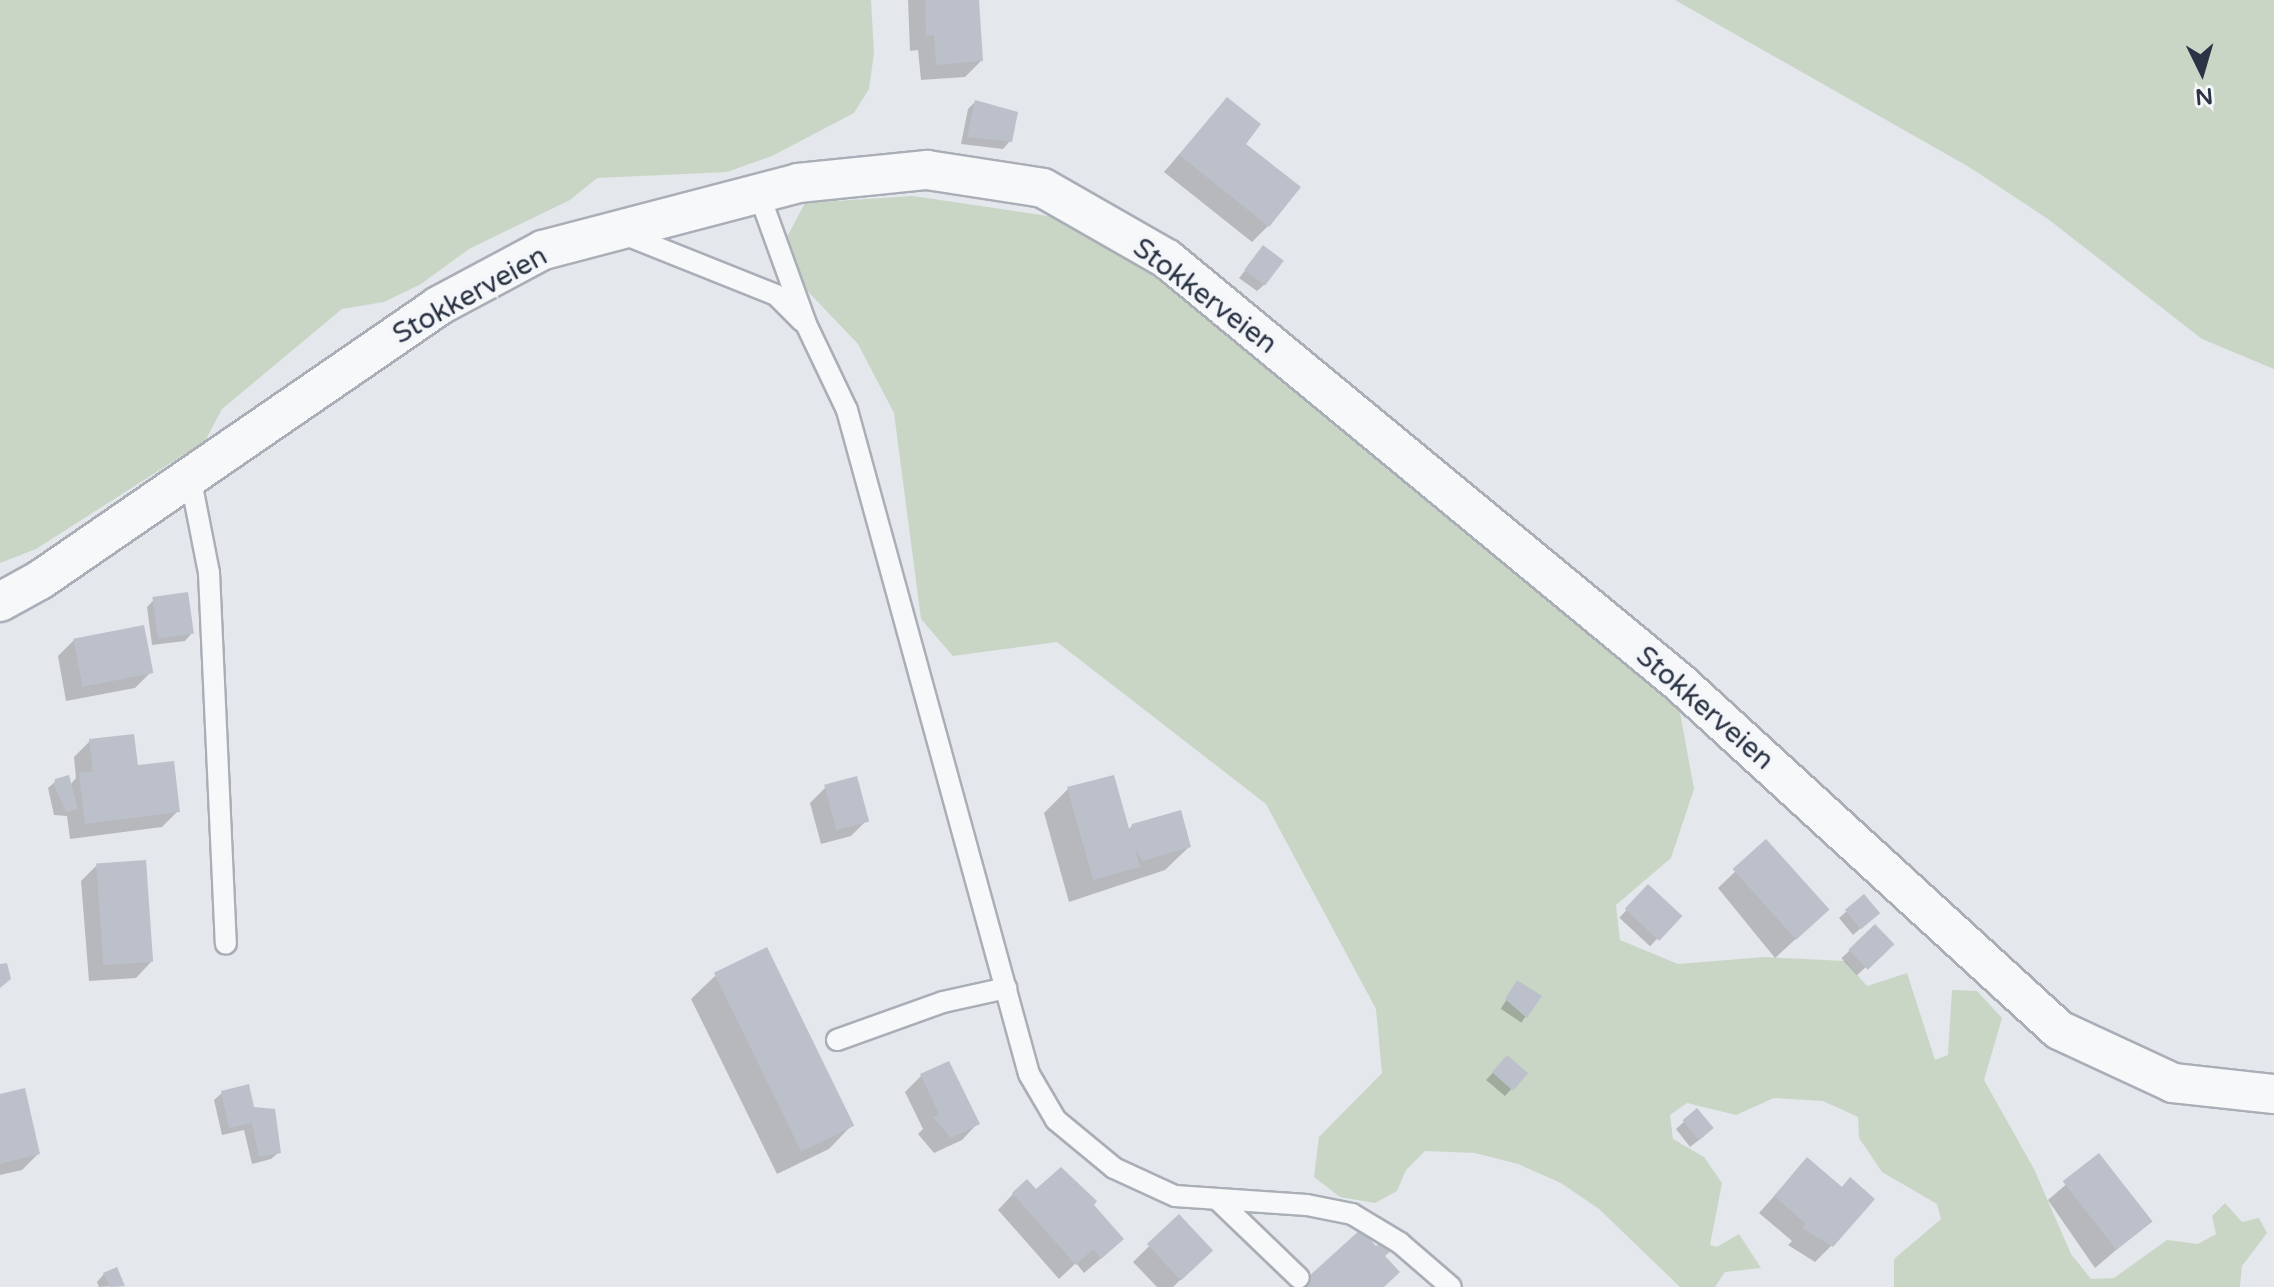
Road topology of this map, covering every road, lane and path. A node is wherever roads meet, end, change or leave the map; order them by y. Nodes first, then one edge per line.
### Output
1 (759, 194) junction
2 (617, 231) junction
3 (806, 324) junction
4 (190, 476) junction
5 (0, 602) edge
6 (226, 944) dead end
7 (1006, 988) junction
8 (837, 1040) dead end
9 (2274, 1094) edge
10 (1218, 1200) junction
11 (1299, 1278) dead end
12 (1451, 1287) edge

1 - 2 street, Stokkerveien
1 - 3 lane
1 - 9 street, Stokkerveien
2 - 3 lane
2 - 4 street, Stokkerveien
3 - 7 lane
4 - 5 street, Stokkerveien
4 - 6 lane
7 - 8 lane
7 - 10 lane
10 - 11 lane
10 - 12 lane

